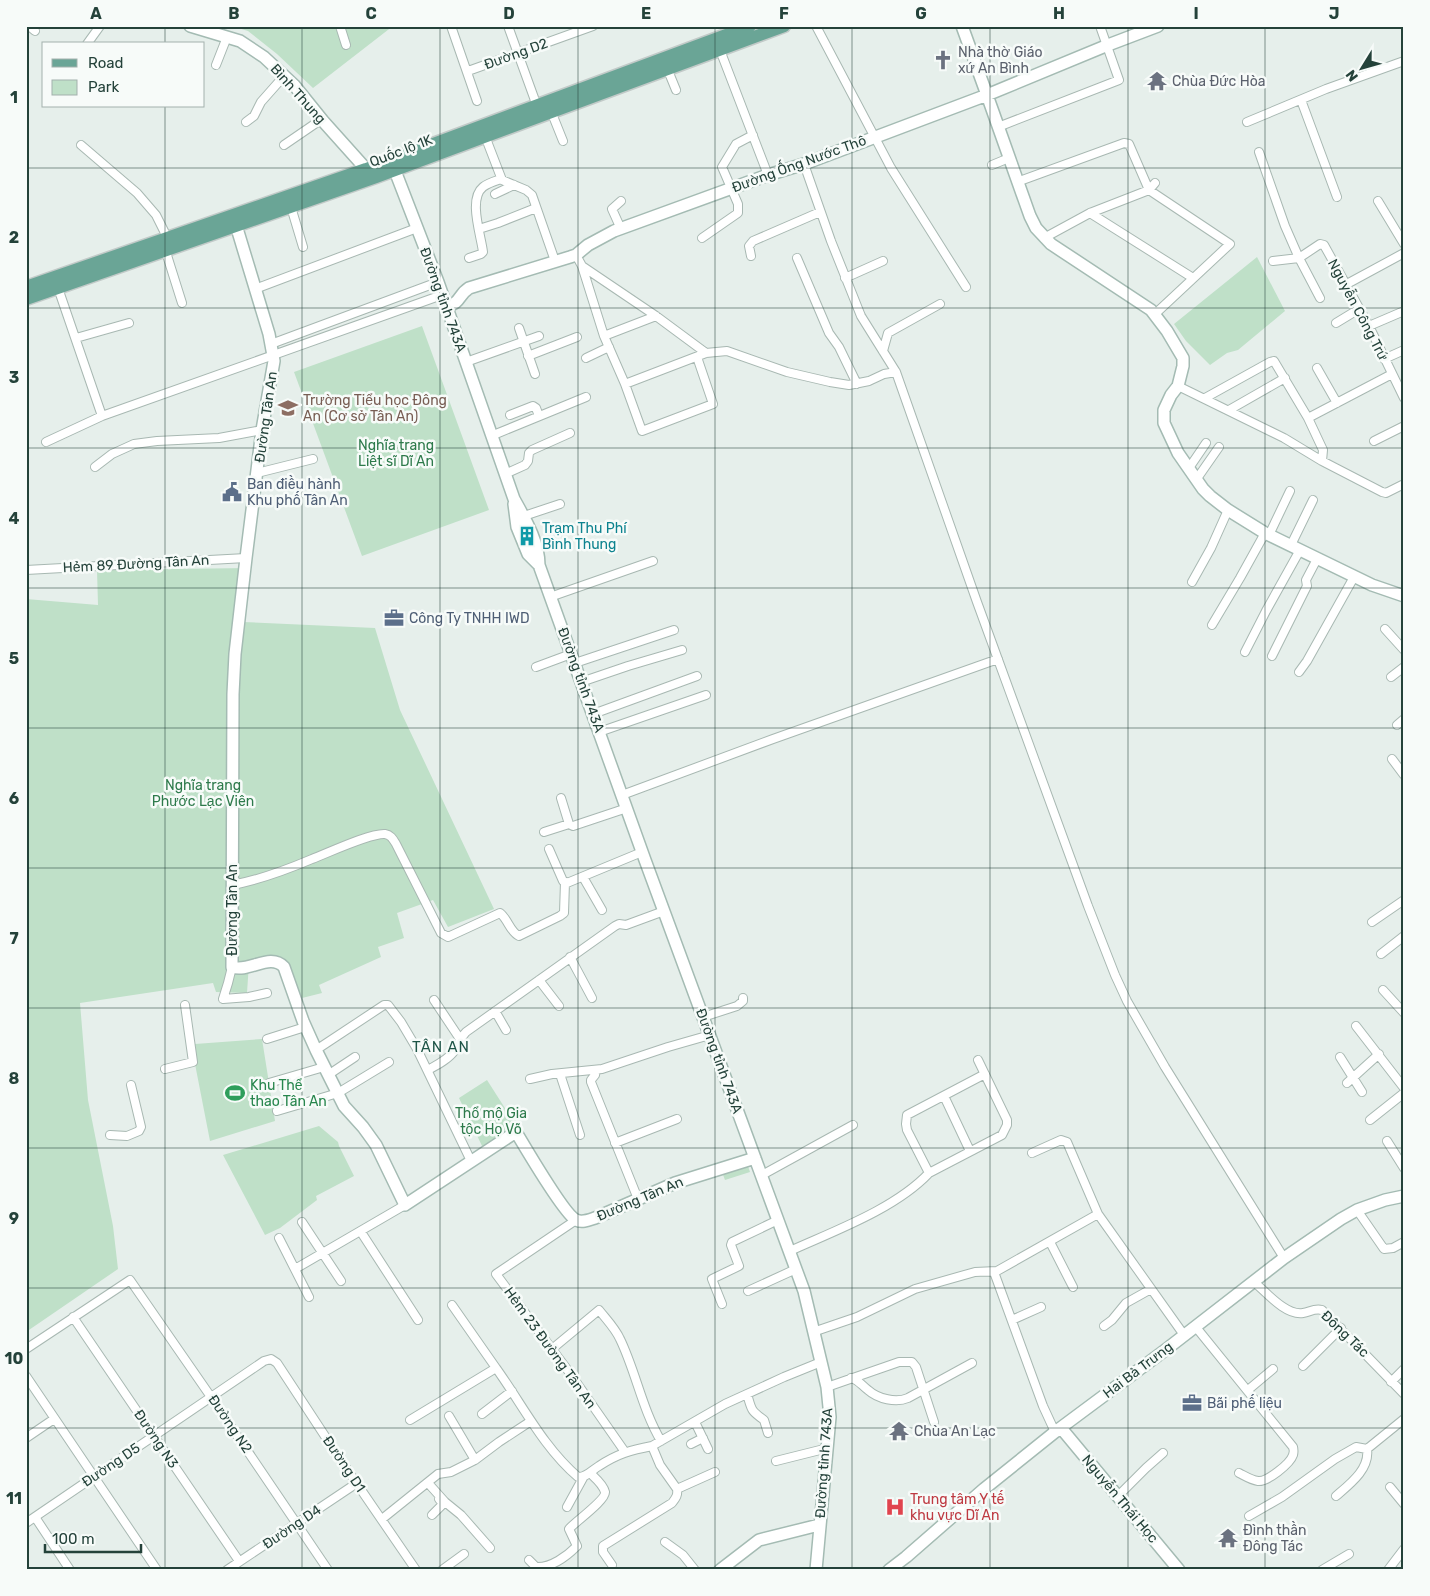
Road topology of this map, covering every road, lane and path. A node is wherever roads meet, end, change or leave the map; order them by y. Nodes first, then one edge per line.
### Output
1 (100, 26) edge
2 (190, 26) edge
3 (340, 26) edge
4 (451, 26) edge
5 (508, 26) edge
6 (592, 26) edge
7 (750, 26) edge
8 (784, 26) edge
9 (816, 26) edge
10 (962, 26) edge
11 (1100, 26) edge
12 (1158, 26) edge
13 (767, 29) edge
14 (227, 37) junction
15 (88, 42) edge
16 (346, 45) dead end
17 (1108, 45) junction
18 (720, 50) junction
19 (518, 53) junction
20 (1404, 62) edge
21 (216, 65) dead end
22 (667, 68) junction
23 (468, 71) junction
24 (284, 76) junction
25 (676, 90) dead end
26 (987, 95) junction
27 (1301, 100) junction
28 (477, 101) dead end
29 (537, 106) junction
30 (551, 111) junction
31 (322, 119) junction
32 (246, 122) dead end
33 (1247, 122) dead end
34 (998, 127) junction
35 (753, 135) junction
36 (485, 136) junction
37 (876, 136) junction
38 (563, 141) dead end
39 (81, 145) dead end
40 (284, 145) dead end
41 (1259, 152) dead end
42 (1009, 158) junction
43 (392, 164) junction
44 (804, 164) junction
45 (992, 165) dead end
46 (371, 173) junction
47 (768, 175) junction
48 (501, 179) junction
49 (1017, 182) junction
50 (1155, 183) dead end
51 (514, 185) junction
52 (731, 189) junction
53 (1149, 190) junction
54 (495, 194) dead end
55 (1337, 197) dead end
56 (621, 201) dead end
57 (1378, 201) dead end
58 (291, 207) junction
59 (536, 208) junction
60 (820, 212) junction
61 (1090, 213) junction
62 (235, 220) junction
63 (417, 228) junction
64 (479, 229) junction
65 (621, 229) junction
66 (702, 238) dead end
67 (1044, 238) junction
68 (166, 243) junction
69 (1404, 244) edge
70 (303, 247) dead end
71 (1404, 253) edge
72 (576, 255) junction
73 (751, 256) dead end
74 (469, 258) dead end
75 (797, 258) dead end
76 (1299, 258) junction
77 (555, 261) junction
78 (883, 261) dead end
79 (1273, 261) dead end
80 (582, 266) junction
81 (845, 278) junction
82 (1193, 278) junction
83 (438, 282) junction
84 (1345, 285) junction
85 (966, 287) dead end
86 (26, 288) edge
87 (58, 288) junction
88 (255, 289) junction
89 (442, 296) junction
90 (1320, 298) dead end
91 (26, 299) edge
92 (388, 301) junction
93 (182, 303) dead end
94 (940, 304) dead end
95 (374, 306) junction
96 (446, 307) junction
97 (1359, 309) junction
98 (1404, 311) edge
99 (393, 313) junction
100 (1155, 314) junction
101 (656, 316) junction
102 (378, 319) junction
103 (1336, 323) dead end
104 (129, 324) dead end
105 (1369, 326) junction
106 (519, 328) dead end
107 (539, 336) dead end
108 (604, 336) junction
109 (577, 337) dead end
110 (76, 338) junction
111 (523, 341) junction
112 (609, 347) junction
113 (272, 350) junction
114 (1404, 350) edge
115 (883, 351) junction
116 (706, 353) junction
117 (528, 356) junction
118 (697, 357) junction
119 (586, 358) dead end
120 (1384, 359) junction
121 (466, 362) junction
122 (1317, 368) dead end
123 (896, 372) junction
124 (535, 374) dead end
125 (1392, 374) junction
126 (1285, 378) junction
127 (625, 384) junction
128 (857, 384) junction
129 (1178, 386) junction
130 (1404, 397) edge
131 (586, 398) dead end
132 (1204, 398) junction
133 (1337, 403) junction
134 (1229, 410) junction
135 (510, 415) dead end
136 (102, 416) junction
137 (539, 416) junction
138 (1308, 418) junction
139 (1404, 426) edge
140 (262, 430) junction
141 (570, 433) dead end
142 (491, 436) junction
143 (1374, 441) dead end
144 (46, 442) dead end
145 (1206, 443) dead end
146 (1219, 447) dead end
147 (313, 459) dead end
148 (1322, 461) junction
149 (96, 467) dead end
150 (1188, 468) junction
151 (257, 473) junction
152 (504, 474) junction
153 (1196, 480) junction
154 (1404, 484) edge
155 (1290, 491) dead end
156 (514, 499) junction
157 (1312, 500) dead end
158 (560, 504) dead end
159 (1228, 510) junction
160 (524, 516) junction
161 (1267, 534) junction
162 (1296, 548) junction
163 (246, 558) junction
164 (1317, 559) junction
165 (653, 561) dead end
166 (539, 565) junction
167 (26, 570) edge
168 (1354, 577) junction
169 (1192, 582) dead end
170 (1404, 596) edge
171 (550, 597) junction
172 (1212, 625) dead end
173 (1385, 628) dead end
174 (674, 630) dead end
175 (682, 650) dead end
176 (1404, 650) edge
177 (1245, 652) dead end
178 (1272, 656) dead end
179 (573, 659) junction
180 (998, 659) junction
181 (536, 667) dead end
182 (1404, 667) edge
183 (1299, 672) dead end
184 (697, 676) dead end
185 (1391, 677) dead end
186 (581, 682) junction
187 (706, 695) dead end
188 (593, 714) junction
189 (1404, 719) edge
190 (1397, 725) dead end
191 (599, 732) junction
192 (1392, 759) dead end
193 (1404, 775) edge
194 (622, 795) junction
195 (561, 798) dead end
196 (627, 808) junction
197 (569, 824) junction
198 (544, 832) dead end
199 (549, 849) dead end
200 (642, 852) junction
201 (582, 877) junction
202 (565, 882) junction
203 (232, 885) junction
204 (1404, 900) edge
205 (602, 910) dead end
206 (664, 911) junction
207 (1372, 922) dead end
208 (1404, 936) edge
209 (1380, 954) dead end
210 (570, 957) junction
211 (232, 967) junction
212 (539, 980) junction
213 (1383, 990) dead end
214 (267, 993) dead end
215 (592, 998) dead end
216 (744, 998) dead end
217 (434, 1000) dead end
218 (185, 1005) dead end
219 (559, 1006) dead end
220 (495, 1011) junction
221 (1404, 1013) edge
222 (703, 1017) junction
223 (1356, 1026) dead end
224 (305, 1027) junction
225 (506, 1030) dead end
226 (710, 1035) junction
227 (267, 1039) dead end
228 (460, 1039) junction
229 (316, 1050) junction
230 (1379, 1054) junction
231 (356, 1057) dead end
232 (1340, 1057) dead end
233 (978, 1060) dead end
234 (388, 1062) dead end
235 (164, 1069) dead end
236 (428, 1070) junction
237 (596, 1070) junction
238 (326, 1071) junction
239 (560, 1074) junction
240 (985, 1074) junction
241 (530, 1080) dead end
242 (1350, 1080) junction
243 (269, 1083) dead end
244 (131, 1085) dead end
245 (1404, 1088) edge
246 (1362, 1092) dead end
247 (1404, 1093) edge
248 (338, 1094) junction
249 (944, 1096) junction
250 (277, 1111) dead end
251 (677, 1119) dead end
252 (1370, 1120) dead end
253 (853, 1126) dead end
254 (110, 1135) dead end
255 (580, 1135) dead end
256 (1387, 1141) dead end
257 (615, 1143) junction
258 (970, 1151) junction
259 (1032, 1153) dead end
260 (755, 1158) junction
261 (471, 1161) junction
262 (1404, 1168) edge
263 (929, 1173) junction
264 (762, 1175) junction
265 (1404, 1196) edge
266 (638, 1199) junction
267 (405, 1205) junction
268 (1357, 1210) junction
269 (1098, 1214) junction
270 (576, 1220) junction
271 (778, 1220) junction
272 (302, 1222) dead end
273 (361, 1232) junction
274 (279, 1238) dead end
275 (1050, 1242) junction
276 (1404, 1242) edge
277 (790, 1251) junction
278 (323, 1254) junction
279 (1284, 1258) junction
280 (295, 1269) junction
281 (796, 1269) junction
282 (994, 1272) junction
283 (341, 1281) dead end
284 (1254, 1281) junction
285 (1073, 1287) dead end
286 (1151, 1288) junction
287 (748, 1290) dead end
288 (309, 1296) dead end
289 (722, 1304) dead end
290 (452, 1305) dead end
291 (1041, 1307) dead end
292 (73, 1316) junction
293 (418, 1320) dead end
294 (1012, 1320) junction
295 (1104, 1326) dead end
296 (1195, 1326) junction
297 (1341, 1328) junction
298 (813, 1332) junction
299 (1184, 1335) junction
300 (26, 1349) edge
301 (552, 1349) junction
302 (270, 1359) joint
303 (821, 1362) junction
304 (972, 1363) dead end
305 (1303, 1366) dead end
306 (496, 1368) junction
307 (1273, 1369) dead end
308 (1404, 1369) edge
309 (26, 1376) edge
310 (851, 1378) junction
311 (1391, 1382) junction
312 (827, 1387) junction
313 (923, 1390) junction
314 (1248, 1390) junction
315 (512, 1391) junction
316 (747, 1394) junction
317 (1404, 1394) edge
318 (212, 1397) junction
319 (482, 1414) dead end
320 (449, 1416) dead end
321 (54, 1419) junction
322 (1404, 1419) edge
323 (410, 1420) dead end
324 (531, 1421) junction
325 (695, 1422) junction
326 (934, 1422) dead end
327 (1058, 1430) junction
328 (768, 1433) dead end
329 (154, 1436) junction
330 (26, 1438) edge
331 (703, 1438) junction
332 (661, 1441) junction
333 (691, 1444) dead end
334 (652, 1446) junction
335 (828, 1448) junction
336 (708, 1449) dead end
337 (1367, 1449) junction
338 (624, 1452) junction
339 (1163, 1453) dead end
340 (475, 1460) junction
341 (776, 1461) dead end
342 (714, 1472) dead end
343 (1239, 1473) dead end
344 (587, 1475) junction
345 (93, 1476) junction
346 (357, 1483) junction
347 (427, 1484) junction
348 (1390, 1487) dead end
349 (677, 1489) junction
350 (1336, 1496) dead end
351 (1117, 1497) junction
352 (1404, 1504) edge
353 (567, 1507) dead end
354 (432, 1515) dead end
355 (1249, 1516) dead end
356 (35, 1517) junction
357 (382, 1519) junction
358 (26, 1523) edge
359 (296, 1524) junction
360 (819, 1525) junction
361 (665, 1542) dead end
362 (490, 1548) dead end
363 (1404, 1548) edge
364 (464, 1554) dead end
365 (1349, 1554) dead end
366 (529, 1560) dead end
367 (239, 1561) junction
368 (612, 1565) dead end
369 (70, 1570) edge
370 (157, 1570) edge
371 (227, 1570) edge
372 (328, 1570) edge
373 (416, 1570) edge
374 (442, 1570) edge
375 (695, 1570) edge
376 (720, 1570) edge
377 (816, 1570) edge
378 (889, 1570) edge
379 (1179, 1570) edge
380 (1322, 1570) edge
381 (1388, 1570) edge

1 - 15 street
2 - 14 street, Bình Thung
3 - 16 street
4 - 23 street
5 - 19 street
6 - 19 street, Đường D2
7 - 29 main road, Quốc lộ 1K
8 - 13 main road, Quốc lộ 1K
9 - 37 street
10 - 26 street
11 - 17 street
12 - 17 street, Đường Ống Nước Thô
13 - 18 main road, Quốc lộ 1K
14 - 21 street
14 - 24 street, Bình Thung
17 - 26 street, Đường Ống Nước Thô
17 - 34 street
18 - 22 main road, Quốc lộ 1K
18 - 35 street
19 - 23 street, Đường D2
19 - 29 street
20 - 27 street
22 - 25 street
22 - 30 main road, Quốc lộ 1K
23 - 28 street
24 - 31 street, Bình Thung
24 - 32 street
26 - 34 street
26 - 37 street, Đường Ống Nước Thô
27 - 33 street
27 - 55 street
29 - 43 main road, Quốc lộ 1K
30 - 36 main road, Quốc lộ 1K
30 - 38 street
31 - 40 street
31 - 46 street, Bình Thung
34 - 42 street
35 - 47 street
35 - 52 street
36 - 43 main road, Quốc lộ 1K
36 - 48 street
37 - 44 street, Đường Ống Nước Thô
37 - 85 street
39 - 68 street
41 - 76 street
42 - 45 street
42 - 49 street
43 - 46 main road, Quốc lộ 1K
43 - 63 street, Đường tỉnh 743A
44 - 47 street, Đường Ống Nước Thô
44 - 60 street
46 - 58 main road, Quốc lộ 1K
46 - 62 main road, Quốc lộ 1K
47 - 52 street, Đường Ống Nước Thô
48 - 51 street
48 - 64 street
49 - 53 street
49 - 67 street
50 - 53 street
51 - 54 street
51 - 59 street
52 - 65 street, Đường Ống Nước Thô
52 - 66 street
53 - 61 street
53 - 82 street
56 - 65 street
57 - 69 street
58 - 62 main road, Quốc lộ 1K
58 - 70 street
59 - 64 street
59 - 77 street
60 - 73 street
60 - 81 street
61 - 67 street
61 - 82 street
62 - 68 main road, Quốc lộ 1K
62 - 88 street, Đường Tân An
63 - 83 street, Đường tỉnh 743A
63 - 88 street
64 - 74 street
65 - 72 street, Đường Ống Nước Thô
67 - 100 street
68 - 86 main road, Quốc lộ 1K
68 - 87 main road, Quốc lộ 1K
68 - 93 street
71 - 84 street
72 - 77 street, Đường Ống Nước Thô
72 - 80 street
75 - 128 street
76 - 79 street, Nguyễn Công Trứ
76 - 84 street, Nguyễn Công Trứ
76 - 90 street
77 - 96 street, Đường Ống Nước Thô
78 - 81 street
80 - 101 street
80 - 108 street
81 - 115 street
82 - 100 street
83 - 89 street, Đường tỉnh 743A
83 - 92 street
84 - 97 street, Nguyễn Công Trứ
87 - 91 main road, Quốc lộ 1K
87 - 110 street
88 - 113 street, Đường Tân An
89 - 96 street, Đường tỉnh 743A
89 - 99 street
92 - 95 street
92 - 99 street
94 - 115 street
95 - 102 street
95 - 113 street
96 - 121 street, Đường tỉnh 743A
97 - 103 street
97 - 105 street, Nguyễn Công Trứ
98 - 105 street
99 - 102 street
100 - 129 street
101 - 108 street
101 - 116 street
102 - 113 street
104 - 110 street
105 - 120 street, Nguyễn Công Trứ
106 - 111 street
107 - 111 street
108 - 112 street
109 - 117 street
110 - 136 street
111 - 117 street
111 - 121 street
112 - 119 street
112 - 127 street
113 - 136 street
113 - 140 street, Đường Tân An
114 - 120 street
115 - 123 street
116 - 118 street
116 - 128 street
117 - 124 street
118 - 127 street
118 - 127 street
120 - 125 street, Nguyễn Công Trứ
121 - 142 street, Đường tỉnh 743A
122 - 133 street
123 - 128 street
123 - 180 street
125 - 130 street, Nguyễn Công Trứ
125 - 133 street
126 - 132 street
126 - 134 street
126 - 138 street
129 - 132 street
129 - 150 street
131 - 137 street
132 - 134 street
133 - 138 street
134 - 148 street
135 - 137 street
136 - 144 street
137 - 142 street
138 - 148 street
139 - 143 street
140 - 149 street
140 - 151 street, Đường Tân An
141 - 152 street
142 - 152 street, Đường tỉnh 743A
145 - 150 street
146 - 153 street
147 - 151 street
148 - 154 street
150 - 153 street
151 - 163 street, Đường Tân An
152 - 156 street, Đường tỉnh 743A
153 - 159 street
155 - 161 street
156 - 160 street, Đường tỉnh 743A
156 - 166 street, Đường tỉnh 743A
157 - 162 street
158 - 160 street
159 - 161 street
159 - 169 street
160 - 166 street, Đường tỉnh 743A
161 - 162 street
161 - 172 street
162 - 164 street
162 - 177 street
163 - 167 street, Hẻm 89 Đường Tân An
163 - 203 street, Đường Tân An
164 - 168 street
164 - 178 street
165 - 171 street
166 - 171 street, Đường tỉnh 743A
168 - 170 street
168 - 183 street
171 - 179 street, Đường tỉnh 743A
173 - 176 street
174 - 179 street
175 - 186 street
179 - 181 street
179 - 186 street, Đường tỉnh 743A
180 - 194 street
180 - 279 street
182 - 185 street
184 - 188 street
186 - 188 street, Đường tỉnh 743A
187 - 191 street
188 - 191 street, Đường tỉnh 743A
189 - 190 street
191 - 194 street, Đường tỉnh 743A
192 - 193 street
194 - 196 street, Đường tỉnh 743A
195 - 197 street
196 - 197 street
196 - 200 street, Đường tỉnh 743A
197 - 198 street
199 - 202 street
200 - 201 street
200 - 206 street, Đường tỉnh 743A
201 - 202 street
201 - 205 street
202 - 203 street
203 - 211 street, Đường Tân An
204 - 207 street
206 - 210 street
206 - 222 street, Đường tỉnh 743A
208 - 209 street
210 - 212 street
210 - 215 street
211 - 214 street
211 - 224 street, Đường Tân An
212 - 219 street
212 - 220 street
213 - 221 street
216 - 222 street
217 - 228 street
218 - 235 street
220 - 225 street
220 - 228 street
222 - 226 street, Đường tỉnh 743A
223 - 230 street
224 - 227 street
224 - 229 street, Đường Tân An
226 - 237 street
226 - 260 street, Đường tỉnh 743A
228 - 236 street
229 - 236 street
229 - 238 street, Đường Tân An
230 - 242 street
230 - 245 street
231 - 238 street
232 - 242 street
233 - 240 street
234 - 248 street
236 - 261 street
237 - 239 street
237 - 257 street
238 - 243 street
238 - 248 street, Đường Tân An
239 - 241 street
239 - 255 street
240 - 249 street
240 - 258 street
242 - 246 street
244 - 254 street
247 - 252 street
248 - 250 street
248 - 267 street, Đường Tân An
249 - 258 street
249 - 263 street
251 - 257 street
253 - 264 street
256 - 262 street
257 - 266 street
258 - 263 street
259 - 269 street
260 - 264 street, Đường tỉnh 743A
260 - 266 street, Đường Tân An
261 - 267 street
261 - 270 street
263 - 277 street
264 - 271 street, Đường tỉnh 743A
265 - 268 street, Hai Bà Trưng
266 - 270 street, Đường Tân An
267 - 273 street
268 - 276 street
268 - 279 street, Hai Bà Trưng
269 - 275 street
269 - 286 street
270 - 301 street, Hẻm 23 Đường Tân An
271 - 277 street, Đường tỉnh 743A
271 - 289 street
272 - 278 street
273 - 278 street
273 - 293 street
274 - 280 street
275 - 282 street
275 - 285 street
277 - 281 street, Đường tỉnh 743A
278 - 280 street
278 - 283 street
279 - 284 street, Hai Bà Trưng
280 - 288 street
281 - 287 street
281 - 298 street, Đường tỉnh 743A
282 - 294 street
282 - 298 street
284 - 296 street, Hai Bà Trưng
284 - 297 street, Đông Tác
286 - 295 street
286 - 299 street
290 - 306 street
291 - 294 street
292 - 300 street
292 - 318 street, Đường N2
292 - 329 street, Đường N3
294 - 327 street
296 - 299 street, Hai Bà Trưng
296 - 314 street
297 - 305 street
297 - 311 street, Đông Tác
298 - 303 street, Đường tỉnh 743A
299 - 327 street, Hai Bà Trưng
301 - 332 street
301 - 338 street, Hẻm 23 Đường Tân An
302 - 318 street, Đường D5
302 - 346 street, Đường D1
303 - 312 street, Đường tỉnh 743A
303 - 316 street
304 - 313 street
306 - 315 street
306 - 323 street
307 - 314 street
308 - 311 street
309 - 321 street
310 - 312 street
310 - 313 street
310 - 313 street
311 - 317 street, Đông Tác
312 - 335 street, Đường tỉnh 743A
313 - 326 street
314 - 343 street
315 - 319 street
315 - 324 street
316 - 325 street
316 - 328 street
318 - 329 street, Đường D5
318 - 359 street, Đường N2
320 - 340 street
321 - 330 street
321 - 345 street
322 - 337 street
324 - 340 street
324 - 344 street
325 - 331 street
325 - 332 street
327 - 351 street, Nguyễn Thái Học
327 - 378 street, Hai Bà Trưng
329 - 345 street, Đường D5
329 - 367 street, Đường N3
331 - 333 street
331 - 336 street
332 - 334 street
334 - 338 street
334 - 349 street
335 - 341 street
335 - 360 street, Đường tỉnh 743A
337 - 350 street
337 - 355 street
338 - 344 street
339 - 351 street
340 - 347 street
342 - 349 street
344 - 353 street
344 - 366 street
345 - 356 street, Đường D5
345 - 370 street
346 - 357 street, Đường D1
346 - 359 street, Đường D4
347 - 354 street
347 - 357 street
347 - 362 street
348 - 352 street
349 - 368 street
351 - 379 street, Nguyễn Thái Học
356 - 358 street, Đường D5
356 - 369 street
357 - 373 street, Đường D1
359 - 367 street, Đường D4
359 - 372 street, Đường N2
360 - 376 street
360 - 377 street, Đường tỉnh 743A
361 - 375 street
363 - 381 street
364 - 374 street
365 - 380 street
367 - 371 street, Đường D4

